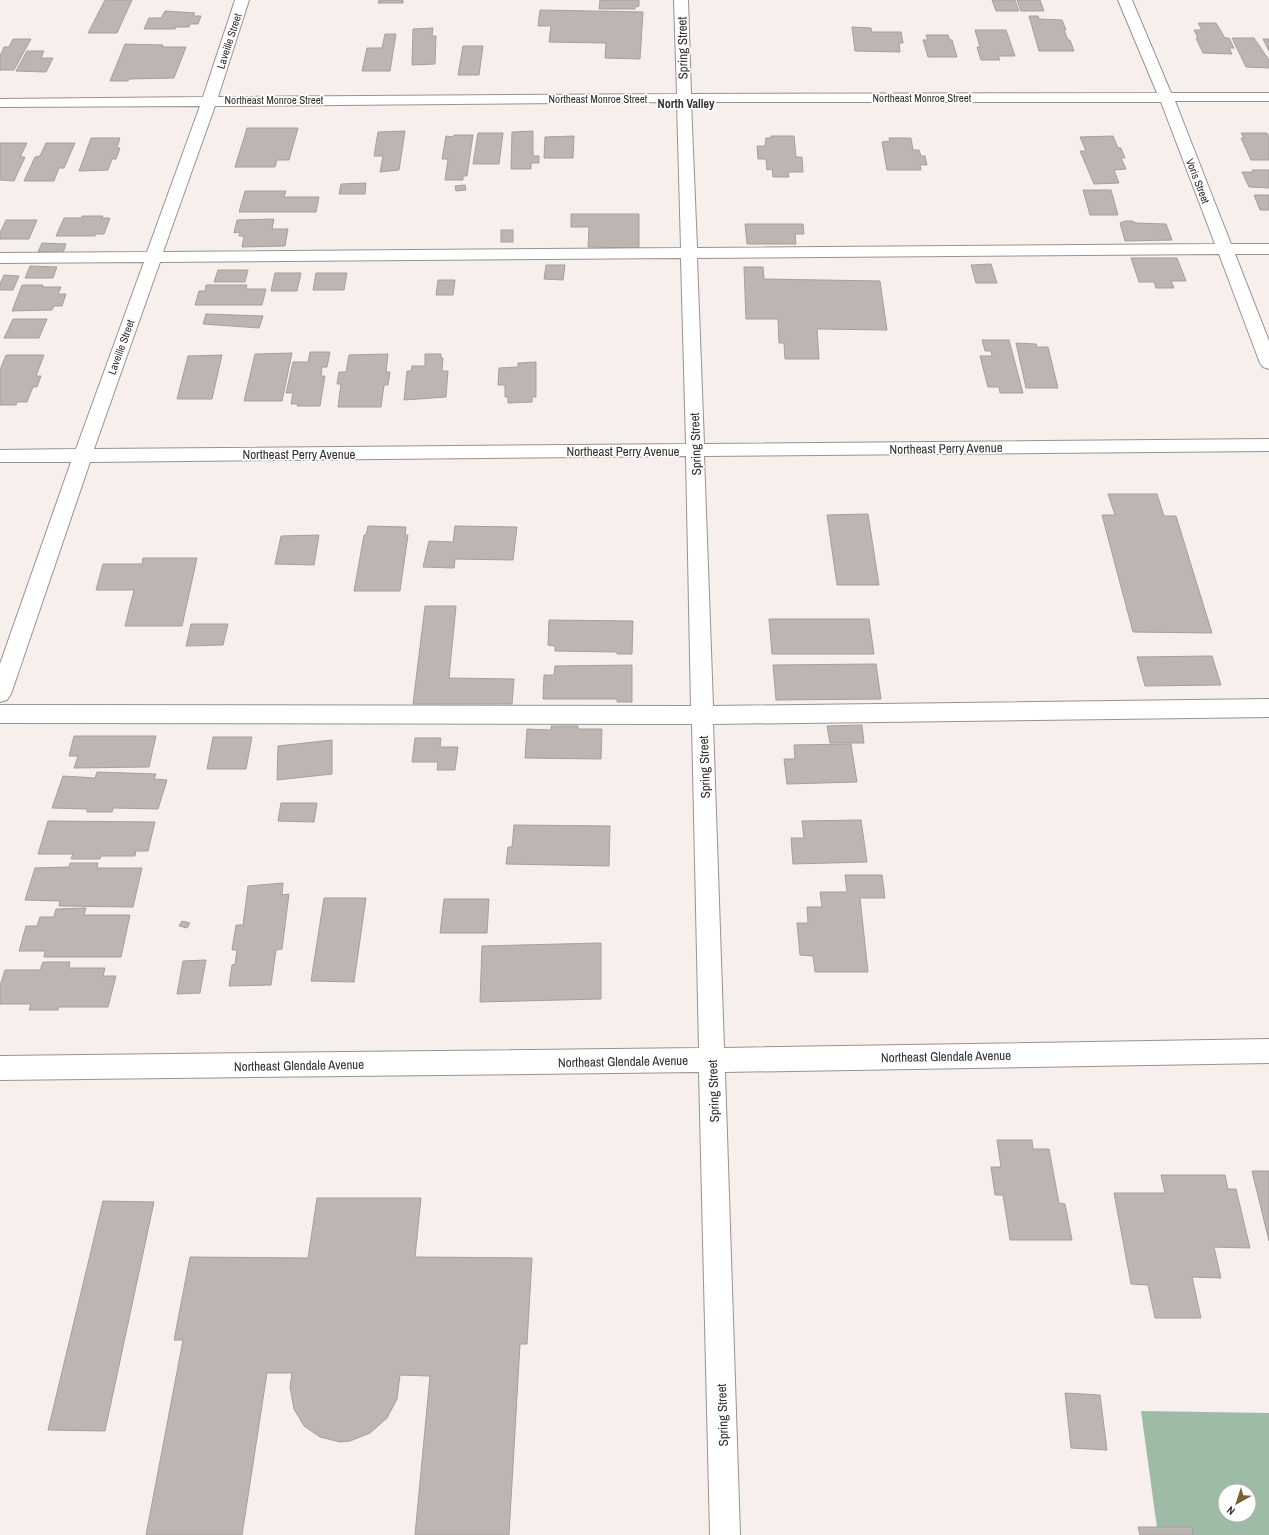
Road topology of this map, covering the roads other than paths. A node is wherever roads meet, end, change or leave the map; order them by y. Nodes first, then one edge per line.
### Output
1 (242, 0) edge
2 (681, 0) edge
3 (1125, 0) edge
4 (1166, 97) junction
5 (1269, 97) edge
6 (683, 98) junction
7 (209, 101) junction
8 (0, 103) edge
9 (1269, 249) edge
10 (1225, 250) junction
11 (688, 254) junction
12 (153, 257) junction
13 (0, 258) edge
14 (1269, 363) edge
15 (1269, 445) edge
16 (695, 451) junction
17 (83, 455) junction
18 (0, 456) edge
19 (1, 687) edge
20 (1269, 708) edge
21 (0, 714) edge
22 (703, 715) junction
23 (1269, 1051) edge
24 (712, 1060) junction
25 (0, 1068) edge
26 (725, 1535) edge

1 - 7 street, Laveille Street
2 - 6 street, Spring Street
3 - 4 street, Voris Street
4 - 5 street, Northeast Monroe Street
4 - 6 street, Northeast Monroe Street
4 - 10 street, Voris Street
6 - 7 street, Northeast Monroe Street
6 - 11 street, Spring Street
7 - 8 street, Northeast Monroe Street
7 - 12 street, Laveille Street
9 - 10 street
10 - 11 street
10 - 14 street, Voris Street
11 - 12 street
11 - 16 street, Spring Street
12 - 13 street
12 - 17 street, Laveille Street
15 - 16 street, Northeast Perry Avenue
16 - 17 street, Northeast Perry Avenue
16 - 22 street, Spring Street
17 - 18 street, Northeast Perry Avenue
17 - 19 street, Laveille Street
20 - 22 street
21 - 22 street
22 - 24 street, Spring Street
23 - 24 street, Northeast Glendale Avenue
24 - 25 street, Northeast Glendale Avenue
24 - 26 street, Spring Street

